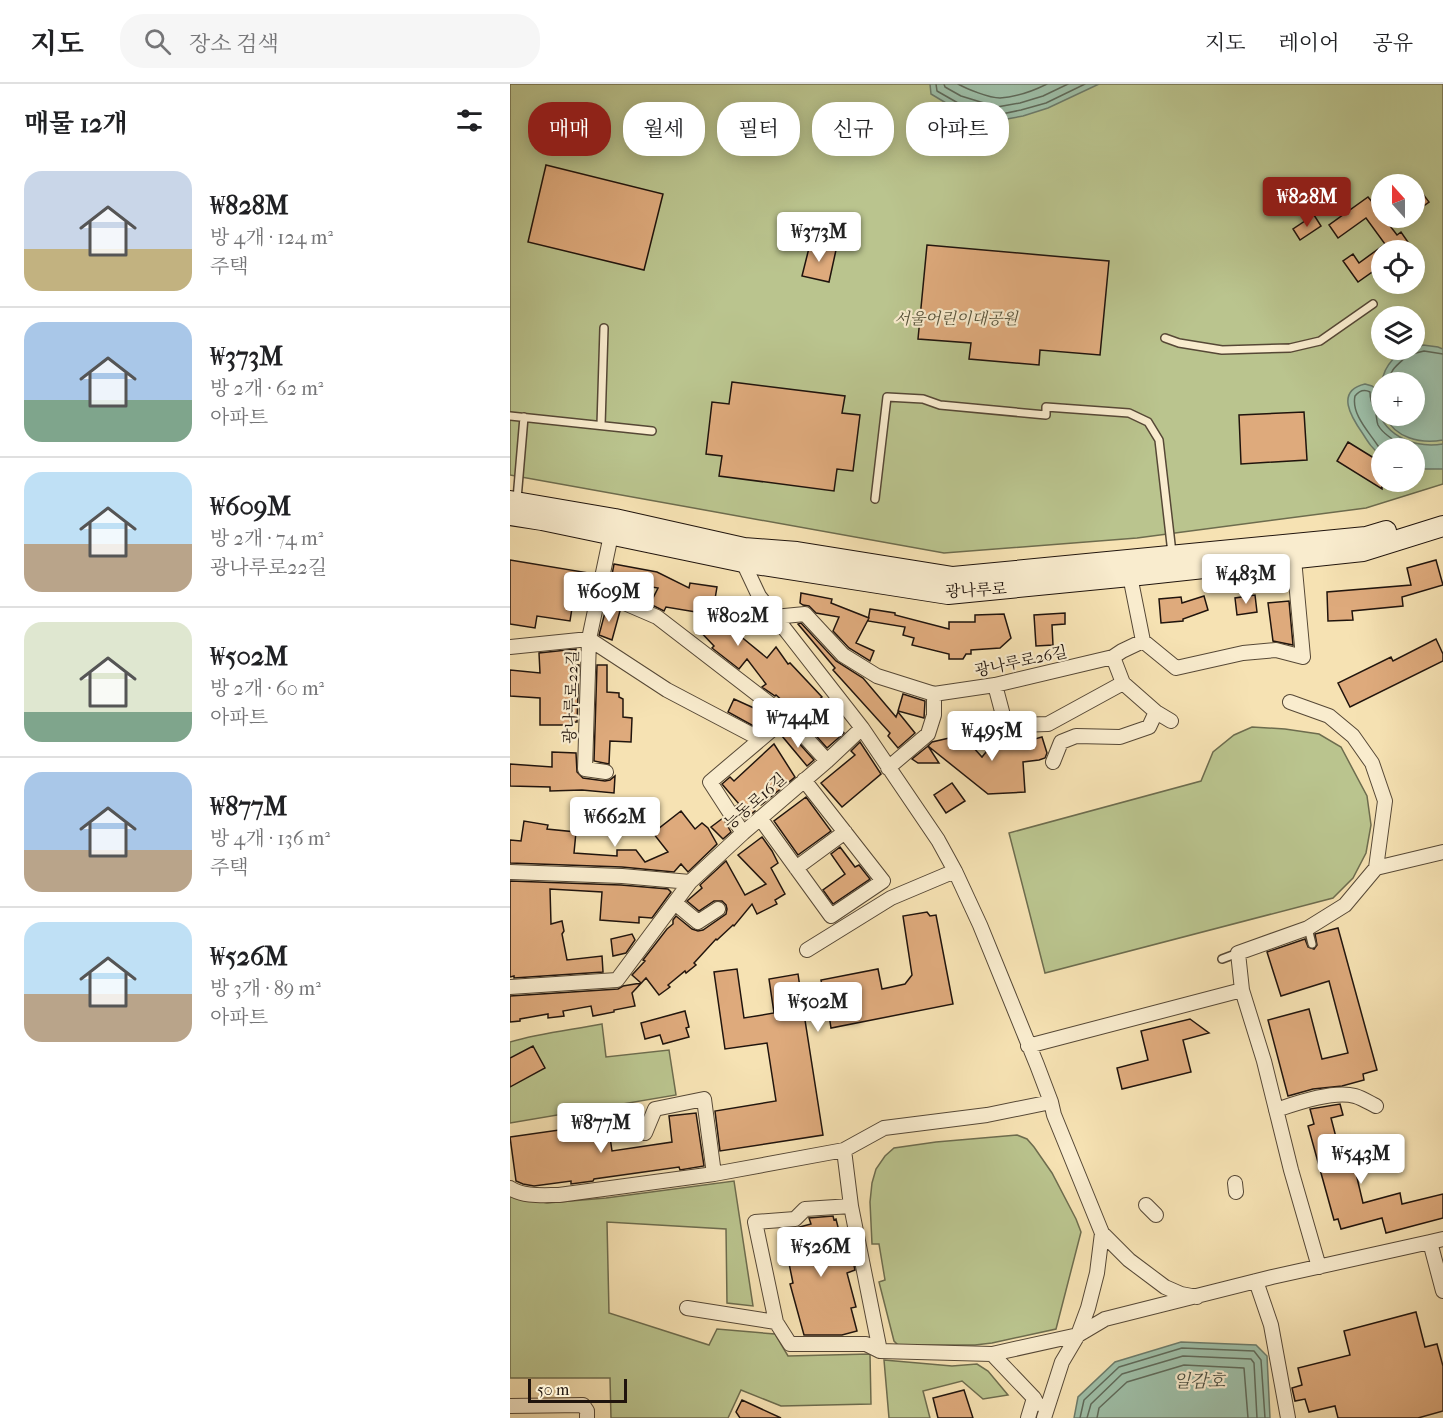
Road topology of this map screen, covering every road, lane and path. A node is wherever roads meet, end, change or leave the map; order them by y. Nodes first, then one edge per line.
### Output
1 (1373, 304) dead end
2 (604, 328) dead end
3 (1165, 338) dead end
4 (510, 416) edge
5 (524, 417) junction
6 (601, 425) junction
7 (652, 430) dead end
8 (876, 499) dead end
9 (512, 506) edge
10 (1443, 518) edge
11 (610, 535) junction
12 (743, 555) junction
13 (1294, 559) junction
14 (1173, 564) junction
15 (1130, 576) junction
16 (599, 592) junction
17 (774, 617) junction
18 (589, 639) junction
19 (1143, 641) junction
20 (510, 647) edge
21 (1113, 657) junction
22 (1123, 683) junction
23 (995, 685) junction
24 (934, 694) junction
25 (1290, 702) dead end
26 (1156, 712) junction
27 (787, 717) junction
28 (1171, 722) dead end
29 (1048, 723) junction
30 (862, 729) junction
31 (760, 739) junction
32 (1061, 742) junction
33 (826, 761) junction
34 (1053, 762) dead end
35 (888, 768) junction
36 (606, 772) dead end
37 (804, 780) junction
38 (760, 818) junction
39 (743, 832) junction
40 (845, 832) junction
41 (1443, 852) edge
42 (796, 868) junction
43 (1376, 868) junction
44 (955, 871) junction
45 (510, 872) edge
46 (690, 882) junction
47 (675, 903) junction
48 (718, 909) dead end
49 (1308, 928) junction
50 (1312, 944) dead end
51 (807, 950) dead end
52 (1238, 953) junction
53 (1222, 959) dead end
54 (510, 987) edge
55 (1242, 990) junction
56 (1028, 1046) junction
57 (1051, 1102) junction
58 (1376, 1106) dead end
59 (1276, 1110) junction
60 (645, 1133) dead end
61 (844, 1150) junction
62 (714, 1174) junction
63 (510, 1188) edge
64 (850, 1206) junction
65 (1102, 1233) junction
66 (1437, 1240) edge
67 (1319, 1267) junction
68 (1256, 1281) junction
69 (1443, 1291) edge
70 (1197, 1297) junction
71 (687, 1308) dead end
72 (776, 1322) junction
73 (876, 1329) junction
74 (1077, 1335) junction
75 (867, 1344) junction
76 (880, 1351) junction
77 (992, 1354) junction
78 (1034, 1398) junction
79 (510, 1406) edge
80 (1044, 1417) edge
81 (587, 1418) edge
82 (1028, 1418) edge
83 (1288, 1418) edge

1 - 3 lane
2 - 6 lane
4 - 5 lane
5 - 6 lane
5 - 9 lane
6 - 7 lane
8 - 14 lane
9 - 11 main road, 광나루로
9 - 12 main road, 광나루로
10 - 13 main road, 광나루로
10 - 14 main road, 광나루로
11 - 12 main road, 광나루로
11 - 16 street, 광나루로22길
12 - 14 main road, 광나루로
12 - 15 main road, 광나루로
12 - 17 street
13 - 14 main road, 광나루로
13 - 19 street
14 - 15 main road, 광나루로
15 - 19 street
16 - 18 street, 광나루로22길
16 - 27 street
17 - 24 street
17 - 30 street
18 - 20 street
18 - 31 street
18 - 36 street, 광나루로22길
19 - 21 street, 광나루로26길
21 - 22 street
21 - 23 street, 광나루로26길
22 - 26 street
22 - 29 street
23 - 24 street, 광나루로26길
23 - 29 street
24 - 35 street
25 - 43 street
26 - 28 street
26 - 32 street
27 - 31 street
27 - 33 street
29 - 32 street
30 - 33 street, 능동로16길
30 - 35 street
31 - 39 street
32 - 34 street
33 - 37 street, 능동로16길
35 - 44 street
37 - 38 street, 능동로16길
37 - 40 street
38 - 39 street, 능동로16길
38 - 42 street
39 - 46 street, 능동로16길
40 - 42 street
40 - 42 street
41 - 43 street
43 - 49 street
44 - 51 street
44 - 56 street
45 - 46 street
46 - 47 street, 능동로16길
47 - 48 street
47 - 54 street, 능동로16길
49 - 50 lane
49 - 52 street
52 - 53 lane
52 - 55 street
55 - 56 street
55 - 59 street
56 - 57 street
57 - 61 street
57 - 65 street
58 - 59 street
59 - 67 street
60 - 62 street
61 - 62 street
61 - 64 street
62 - 63 street
64 - 72 street
64 - 73 street
65 - 70 street
65 - 74 street
66 - 67 street
66 - 69 street
67 - 68 street
68 - 70 street
68 - 83 street
70 - 74 street
71 - 72 street
72 - 75 street
73 - 75 street
73 - 76 street
74 - 77 street
74 - 80 street
75 - 76 street
76 - 77 street
77 - 78 street
78 - 80 street
78 - 82 street
79 - 81 street

